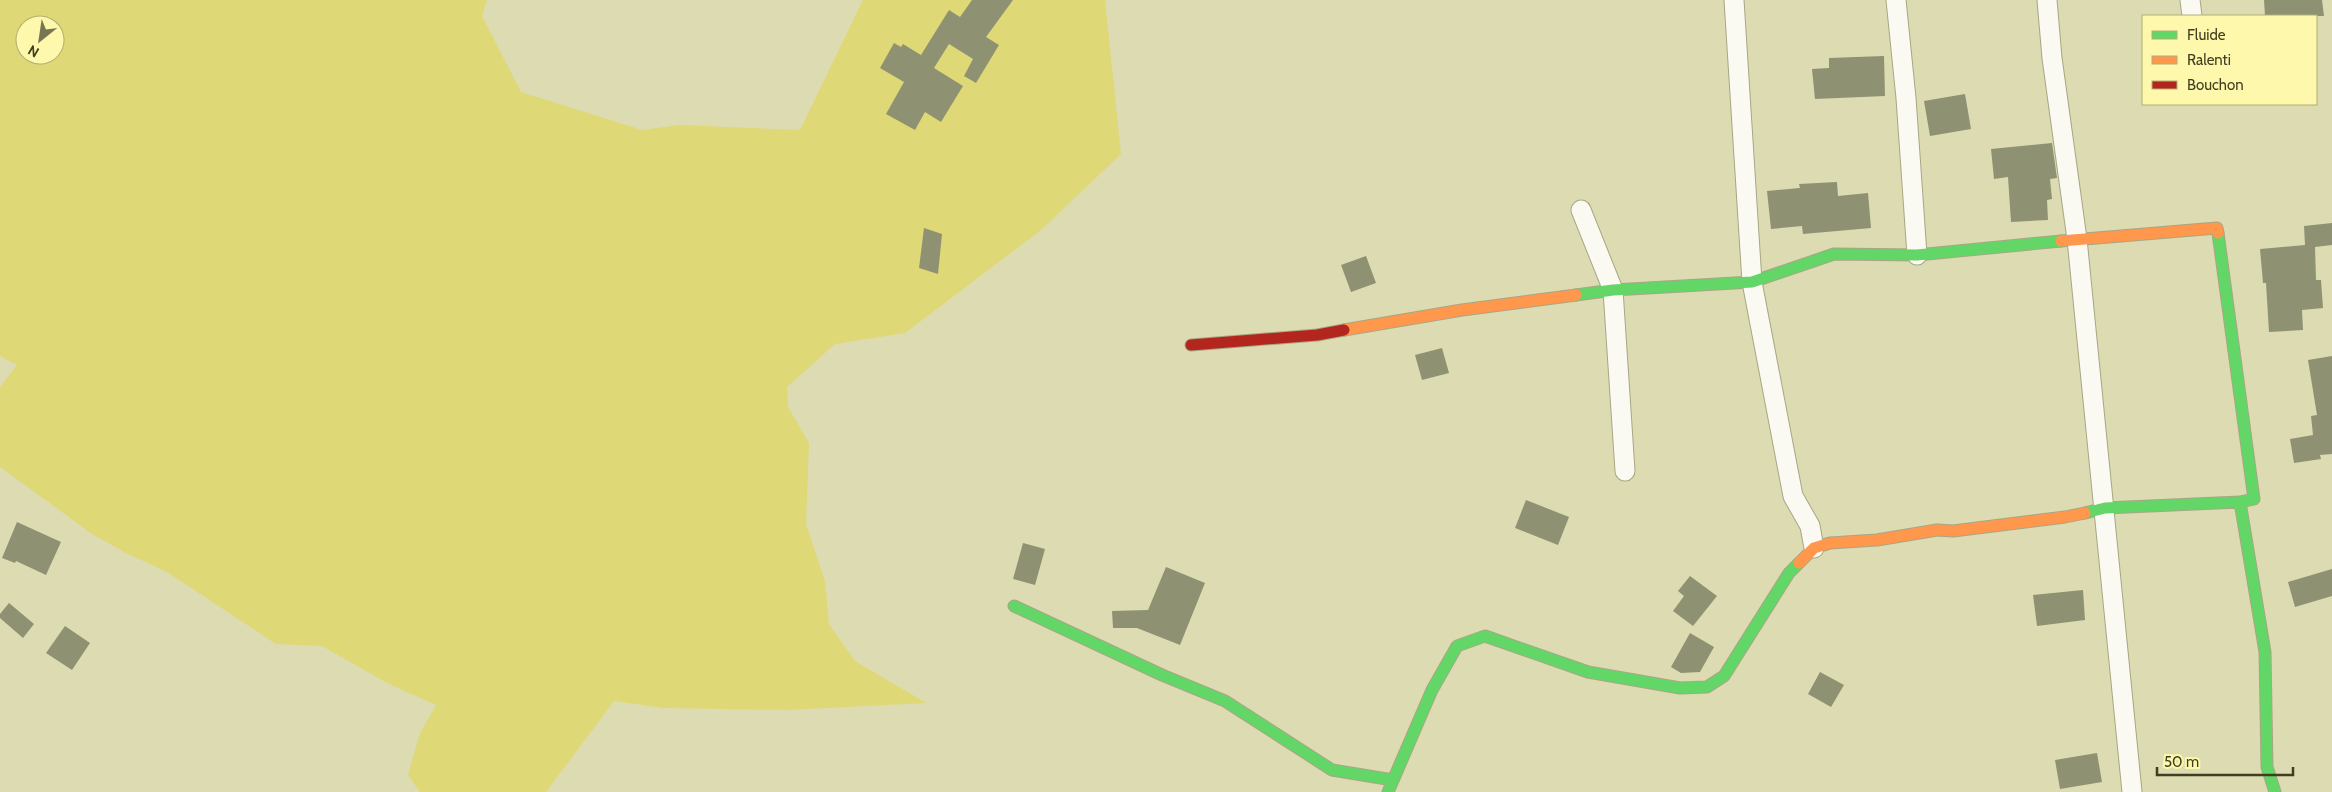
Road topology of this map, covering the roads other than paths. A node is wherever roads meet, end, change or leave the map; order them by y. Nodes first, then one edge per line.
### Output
1 (1734, 0) edge
2 (1896, 0) edge
3 (2047, 0) edge
4 (2190, 0) edge
5 (2192, 15) edge
6 (1581, 210) dead end
7 (2077, 239) junction
8 (1917, 255) junction
9 (1752, 282) junction
10 (1612, 290) junction
11 (1191, 345) dead end
12 (1625, 471) dead end
13 (2240, 502) junction
14 (2105, 508) junction
15 (1814, 548) junction
16 (1014, 606) dead end
17 (1393, 780) junction
18 (1388, 792) edge
19 (2132, 792) edge
20 (2275, 792) edge

1 - 9 street
2 - 8 street
3 - 7 street
4 - 5 street
6 - 10 street
7 - 8 street
7 - 13 street
7 - 14 street
8 - 9 street
9 - 10 street
9 - 15 street
10 - 11 street
10 - 12 street
13 - 14 street
13 - 20 street
14 - 15 street
14 - 19 street
15 - 17 street
16 - 17 street
17 - 18 street

